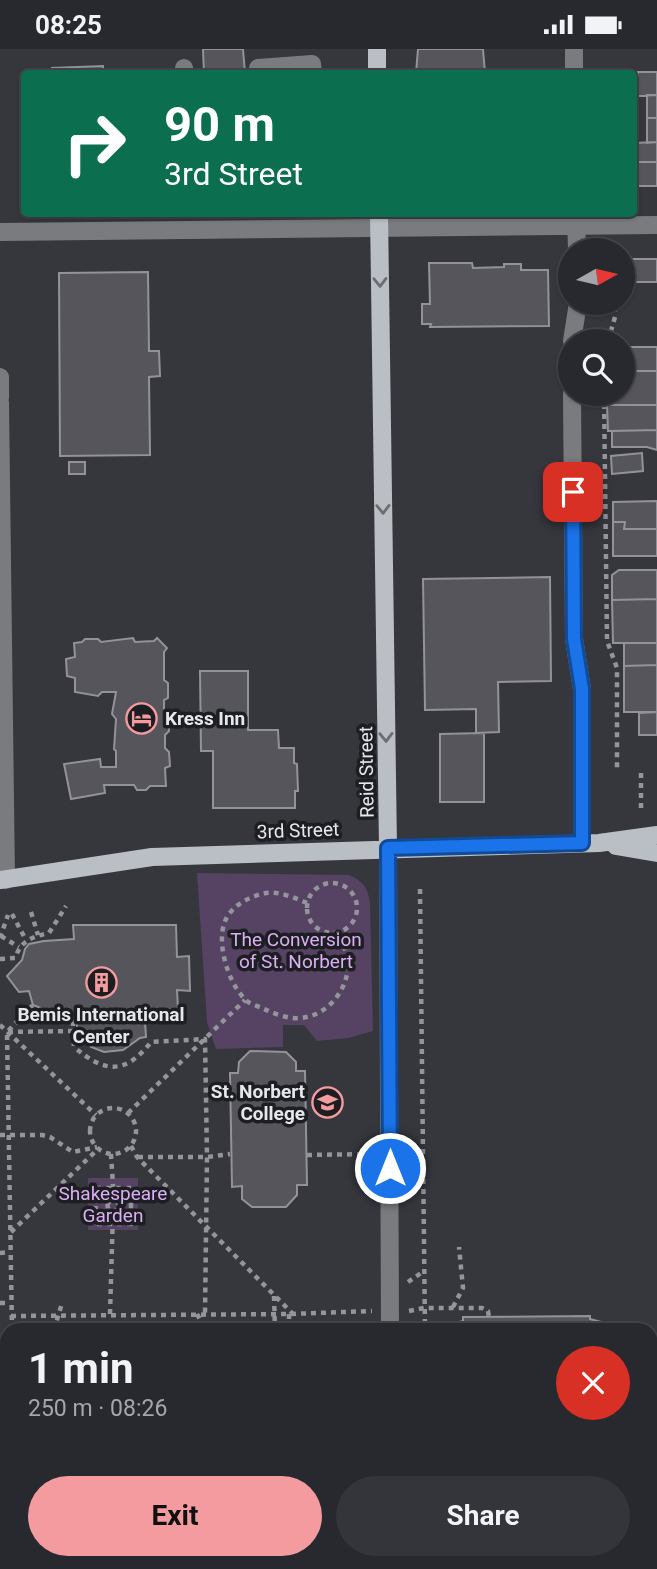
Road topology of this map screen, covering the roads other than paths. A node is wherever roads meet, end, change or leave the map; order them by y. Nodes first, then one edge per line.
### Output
1 (377, 49) edge
2 (574, 49) edge
3 (258, 70) edge
4 (313, 70) edge
5 (377, 70) edge
6 (574, 70) edge
7 (576, 219) edge
8 (189, 221) edge
9 (228, 221) edge
10 (379, 221) edge
11 (657, 225) edge
12 (0, 232) edge
13 (577, 238) edge
14 (0, 377) edge
15 (0, 400) edge
16 (572, 406) edge
17 (2, 741) edge
18 (657, 835) edge
19 (591, 843) junction
20 (388, 848) junction
21 (657, 853) edge
22 (3, 880) edge
23 (390, 1318) edge

1 - 5 main road
2 - 6 street
3 - 4 street
7 - 10 street
7 - 11 street
7 - 13 street
8 - 9 street
8 - 12 street
9 - 10 street
10 -> 20 main road, Reid Street
14 - 15 street
15 - 17 street
16 - 19 street
17 - 22 street
18 - 19 main road
19 - 20 main road, 3rd Street
19 - 21 main road
20 - 22 main road, 3rd Street
20 - 23 street, Reid Street

